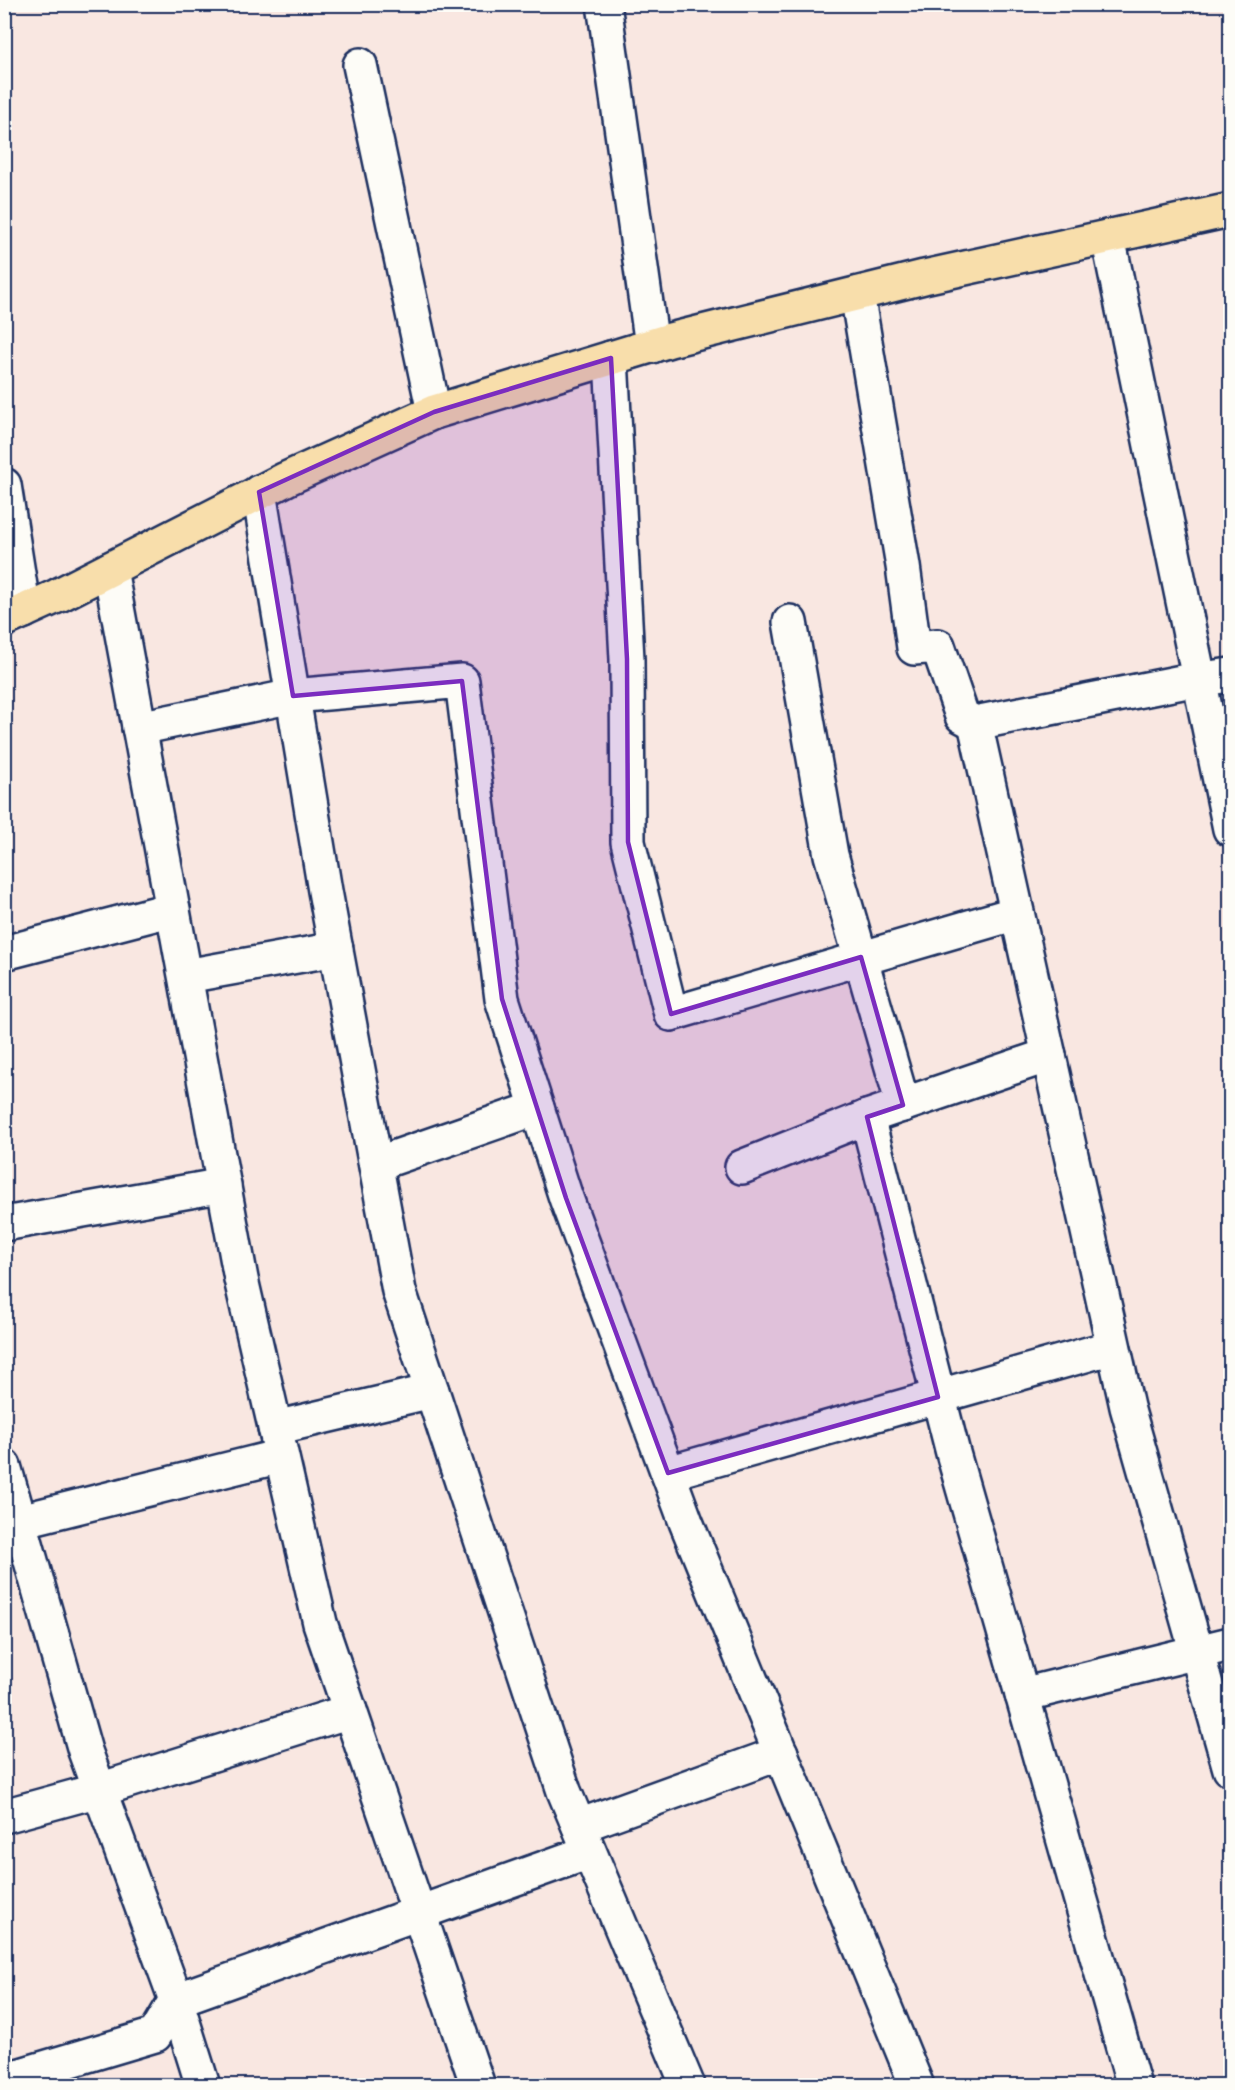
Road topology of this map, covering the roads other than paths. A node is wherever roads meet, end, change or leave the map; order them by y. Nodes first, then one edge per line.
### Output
1 (604, 4) edge
2 (360, 65) dead end
3 (1230, 210) edge
4 (1108, 237) junction
5 (857, 294) junction
6 (652, 346) junction
7 (611, 358) junction
8 (434, 412) junction
9 (4, 485) edge
10 (260, 492) junction
11 (110, 569) junction
12 (14, 616) edge
13 (790, 622) dead end
14 (1215, 677) edge
15 (293, 696) junction
16 (975, 723) junction
17 (140, 728) junction
18 (1230, 829) edge
19 (173, 909) junction
20 (1017, 913) junction
21 (336, 949) junction
22 (4, 953) edge
23 (861, 957) junction
24 (186, 976) junction
25 (1049, 1055) junction
26 (903, 1105) junction
27 (537, 1108) junction
28 (867, 1117) junction
29 (376, 1164) junction
30 (742, 1167) dead end
31 (224, 1185) junction
32 (4, 1224) edge
33 (1113, 1347) junction
34 (432, 1391) junction
35 (938, 1397) junction
36 (278, 1442) junction
37 (4, 1466) edge
38 (668, 1473) junction
39 (20, 1521) junction
40 (1230, 1644) edge
41 (1197, 1652) junction
42 (1022, 1695) junction
43 (350, 1711) junction
44 (781, 1753) junction
45 (1230, 1769) edge
46 (99, 1790) junction
47 (4, 1816) edge
48 (584, 1839) junction
49 (418, 1913) junction
50 (176, 2000) junction
51 (4, 2080) edge
52 (203, 2085) edge
53 (478, 2085) edge
54 (688, 2085) edge
55 (916, 2085) edge
56 (1134, 2085) edge

1 - 6 street
2 - 8 street
3 - 4 main road
4 - 5 main road
4 - 14 street
5 - 6 main road
5 - 16 street
6 - 7 main road
7 - 8 main road
7 - 23 street
8 - 10 main road
9 - 12 street
10 - 11 main road
10 - 15 street
11 - 12 main road
11 - 17 street
13 - 23 street
14 - 16 street
14 - 18 street
15 - 17 street
15 - 21 street
15 - 27 street
16 - 20 street
17 - 19 street
19 - 22 street
19 - 24 street
20 - 23 street
20 - 25 street
21 - 24 street
21 - 29 street
23 - 26 street
24 - 31 street
25 - 26 street
25 - 33 street
26 - 28 street
27 - 29 street
27 - 38 street
28 - 30 street
28 - 35 street
29 - 34 street
31 - 32 street
31 - 36 street
33 - 35 street
33 - 41 street
34 - 36 street
34 - 48 street
35 - 38 street
35 - 42 street
36 - 39 street
36 - 43 street
37 - 39 street
38 - 44 street
39 - 46 street
40 - 41 street
41 - 42 street
41 - 45 street
42 - 56 street
43 - 46 street
43 - 49 street
44 - 48 street
44 - 55 street
46 - 47 street
46 - 50 street
48 - 49 street
48 - 54 street
49 - 50 street
49 - 53 street
50 - 51 street
50 - 52 street

